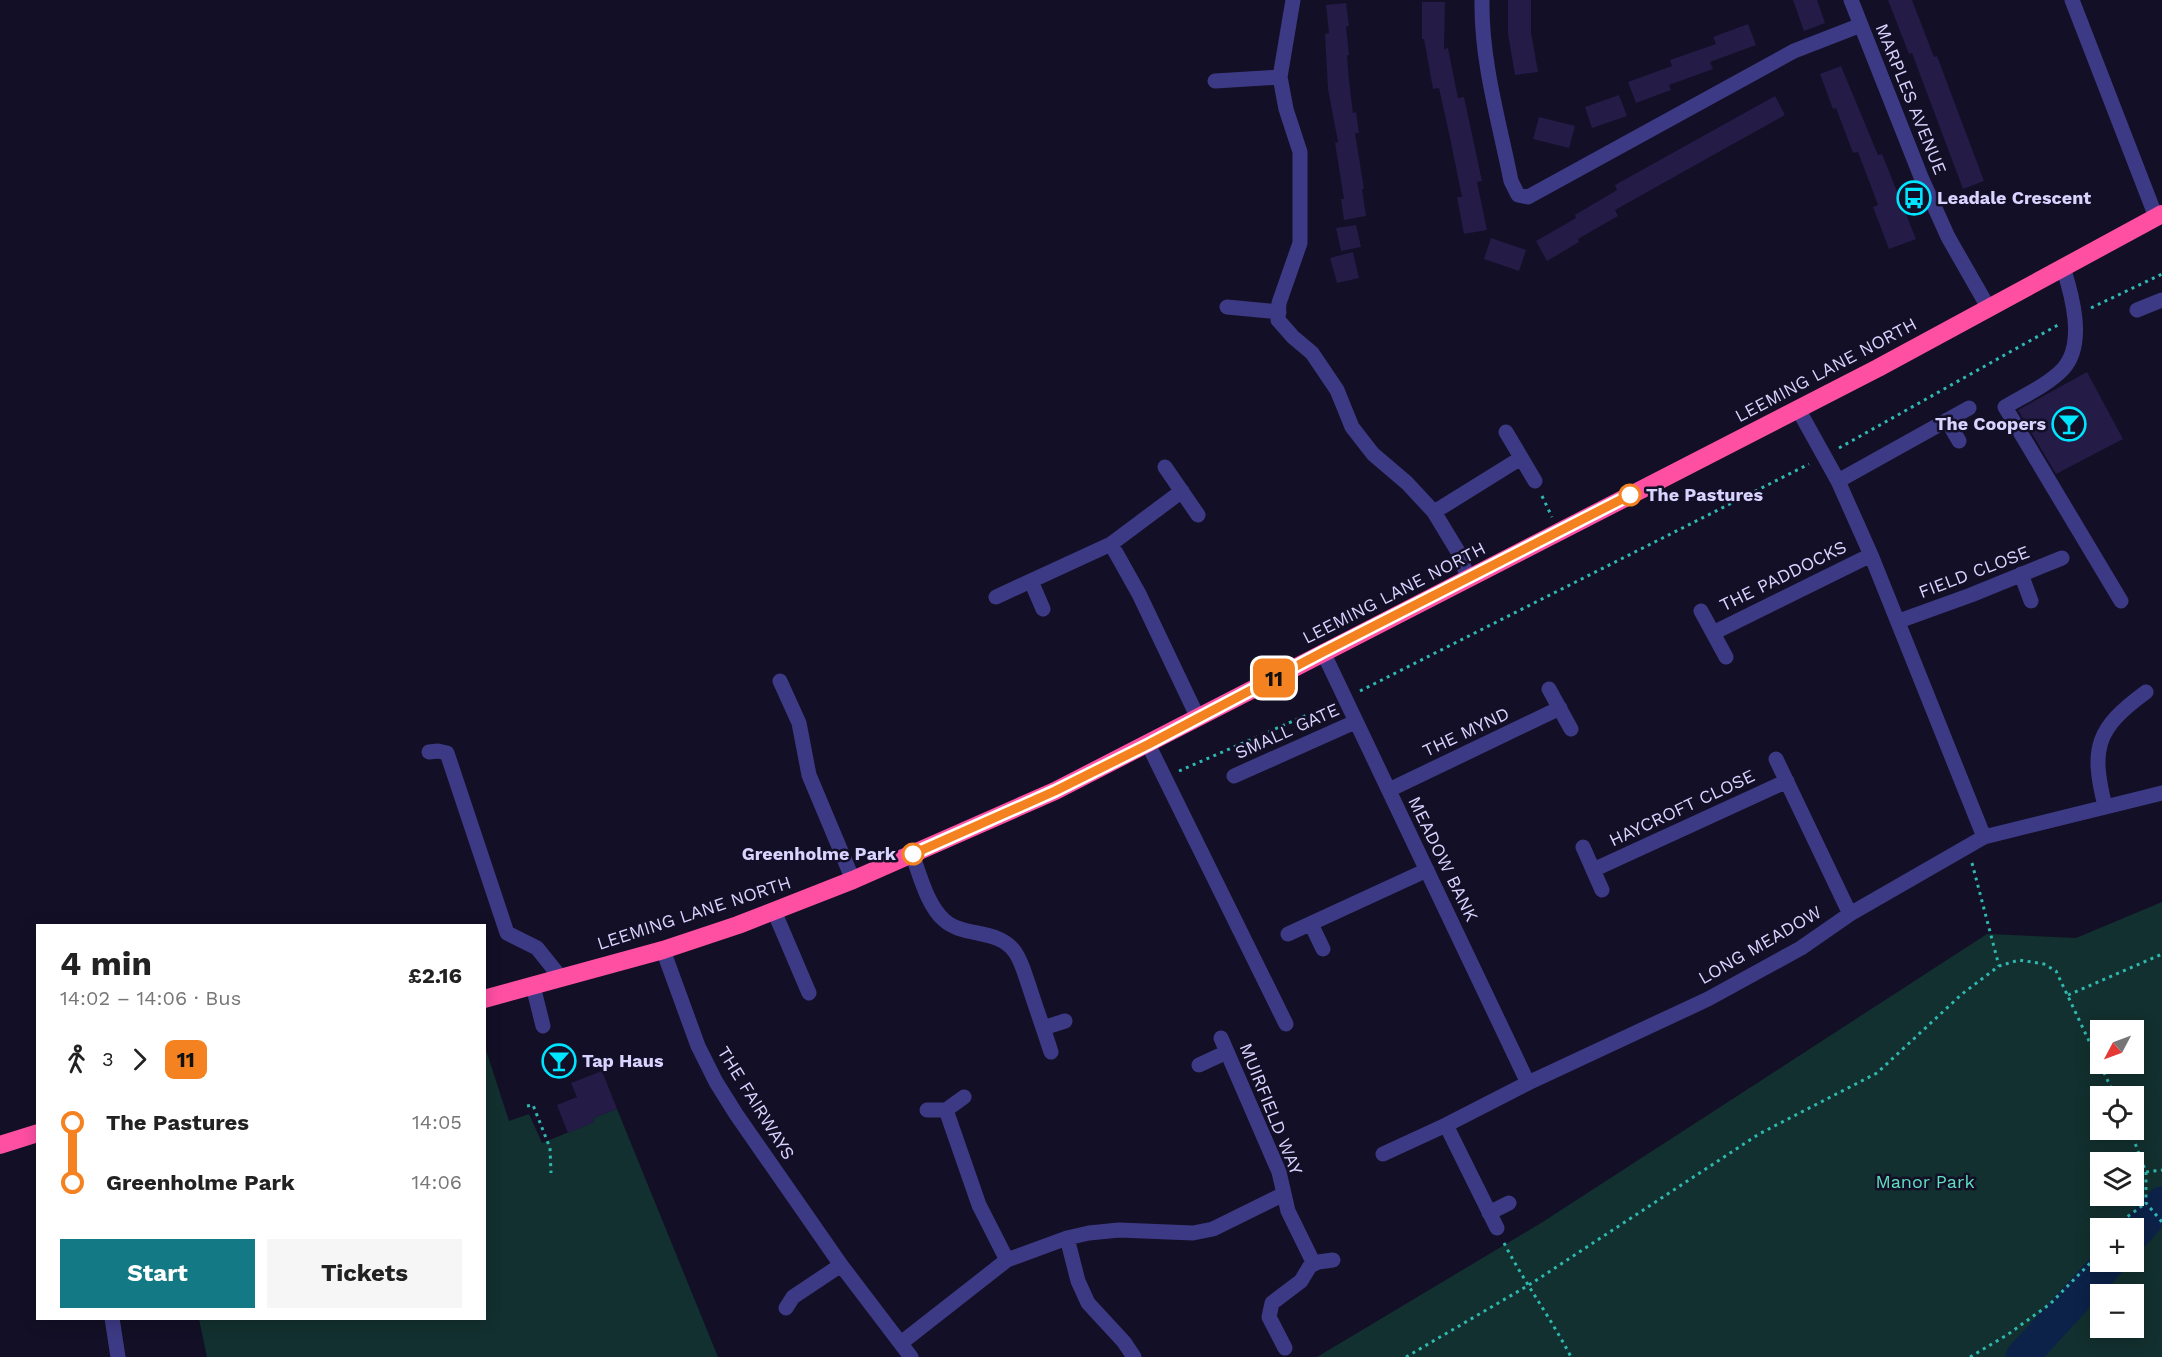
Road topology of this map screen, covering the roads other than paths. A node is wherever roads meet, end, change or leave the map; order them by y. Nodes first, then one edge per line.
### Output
1 (1293, 0) edge
2 (1482, 0) edge
3 (1851, 0) edge
4 (2072, 0) edge
5 (1861, 25) junction
6 (1280, 77) junction
7 (1215, 81) dead end
8 (2159, 216) edge
9 (2063, 267) junction
10 (2162, 300) edge
11 (1227, 307) dead end
12 (1988, 307) junction
13 (2137, 310) dead end
14 (1279, 312) junction
15 (1969, 408) dead end
16 (1798, 409) junction
17 (1947, 420) junction
18 (1506, 432) dead end
19 (1959, 441) dead end
20 (1521, 458) junction
21 (1165, 467) dead end
22 (1535, 481) road end
23 (1838, 481) junction
24 (1182, 491) junction
25 (1434, 512) junction
26 (1198, 515) dead end
27 (1112, 544) junction
28 (1871, 555) junction
29 (2062, 558) dead end
30 (2021, 574) junction
31 (1468, 579) junction
32 (1031, 581) junction
33 (996, 597) dead end
34 (2031, 601) dead end
35 (2121, 601) dead end
36 (1043, 609) dead end
37 (1701, 611) dead end
38 (1899, 621) junction
39 (1713, 633) junction
40 (1323, 652) junction
41 (1726, 657) dead end
42 (780, 681) dead end
43 (1549, 689) dead end
44 (2146, 692) dead end
45 (1560, 708) junction
46 (1198, 718) junction
47 (1355, 722) junction
48 (1571, 729) dead end
49 (1149, 744) junction
50 (429, 752) dead end
51 (1776, 759) dead end
52 (1234, 776) dead end
53 (1787, 781) junction
54 (1389, 790) junction
55 (2162, 793) edge
56 (2105, 806) junction
57 (1984, 837) junction
58 (1583, 847) dead end
59 (912, 854) junction
60 (1427, 870) junction
61 (1593, 870) junction
62 (853, 880) junction
63 (1602, 890) dead end
64 (774, 911) junction
65 (1850, 914) junction
66 (1311, 924) junction
67 (1288, 934) dead end
68 (1323, 949) dead end
69 (663, 950) junction
70 (561, 978) junction
71 (533, 986) junction
72 (809, 993) dead end
73 (486, 998) edge
74 (1065, 1021) dead end
75 (1286, 1024) dead end
76 (543, 1026) dead end
77 (1043, 1028) junction
78 (1052, 1052) dead end
79 (1199, 1065) dead end
80 (1528, 1083) junction
81 (964, 1097) dead end
82 (927, 1110) dead end
83 (946, 1110) junction
84 (1446, 1125) junction
85 (36, 1134) edge
86 (0, 1146) edge
87 (1383, 1154) dead end
88 (1284, 1194) junction
89 (1509, 1203) dead end
90 (1489, 1213) junction
91 (1497, 1228) road end
92 (1067, 1238) junction
93 (1007, 1260) junction
94 (1334, 1260) dead end
95 (1314, 1264) junction
96 (841, 1265) junction
97 (786, 1308) dead end
98 (112, 1320) edge
99 (901, 1344) junction
100 (1285, 1348) dead end
101 (118, 1357) edge
102 (910, 1357) edge
103 (1134, 1357) edge

1 - 6 street
2 - 5 street
3 - 5 street, MARPLES AVENUE
4 - 8 street
5 - 12 street, MARPLES AVENUE
6 - 7 street
6 - 14 street
8 - 9 highway, LEEMING LANE NORTH
9 - 12 highway, LEEMING LANE NORTH
9 - 35 street
10 - 13 street
11 - 14 street
12 - 16 highway, LEEMING LANE NORTH
14 - 25 street
15 - 17 street
16 - 23 street
16 - 31 highway, LEEMING LANE NORTH
17 - 19 street
17 - 23 street
18 - 20 street
20 - 22 street
20 - 25 street
21 - 24 street
23 - 28 street
24 - 26 street
24 - 27 street
25 - 31 street
27 - 32 street
27 - 46 street
28 - 38 street
28 - 39 street, THE PADDOCKS
29 - 30 street, FIELD CLOSE
30 - 34 street
30 - 38 street, FIELD CLOSE
31 - 40 highway, LEEMING LANE NORTH
32 - 33 street
32 - 36 street
37 - 39 street
38 - 57 street
39 - 41 street
40 - 46 highway, LEEMING LANE NORTH
40 - 47 street, MEADOW BANK
42 - 62 street
43 - 45 street
44 - 56 street
45 - 48 street
45 - 54 street, THE MYND
46 - 49 highway, LEEMING LANE NORTH
47 - 52 street, SMALL GATE
47 - 54 street, MEADOW BANK
49 - 59 highway, LEEMING LANE NORTH
49 - 75 street
50 - 70 street
51 - 53 street, HAYCROFT CLOSE
53 - 61 street, HAYCROFT CLOSE
53 - 65 street, HAYCROFT CLOSE
54 - 60 street, MEADOW BANK
55 - 56 street, LONG MEADOW
56 - 57 street, LONG MEADOW
57 - 65 street, LONG MEADOW
58 - 61 street
59 - 62 highway, LEEMING LANE NORTH
59 - 77 street
60 - 66 street
60 - 80 street, MEADOW BANK
61 - 63 street
62 - 64 highway, LEEMING LANE NORTH
64 - 69 highway, LEEMING LANE NORTH
64 - 72 street
65 - 80 street, LONG MEADOW
66 - 67 street
66 - 68 street
69 - 70 highway, LEEMING LANE NORTH
69 - 96 street, THE FAIRWAYS
70 - 71 highway, LEEMING LANE NORTH
71 - 73 highway, LEEMING LANE NORTH
71 - 76 street
74 - 77 street
77 - 78 street
79 - 88 street, MUIRFIELD WAY
80 - 84 street, LONG MEADOW
81 - 83 street
82 - 83 street
83 - 93 street
84 - 87 street, LONG MEADOW
84 - 90 street
85 - 86 highway
88 - 92 street, MUIRFIELD WAY
88 - 95 street, MUIRFIELD WAY
89 - 90 street
90 - 91 street
92 - 93 street, MUIRFIELD WAY
92 - 103 street
93 - 99 street, MUIRFIELD WAY
94 - 95 street
95 - 100 street
96 - 97 street
96 - 99 street, THE FAIRWAYS
98 - 101 street
99 - 102 street, THE FAIRWAYS

